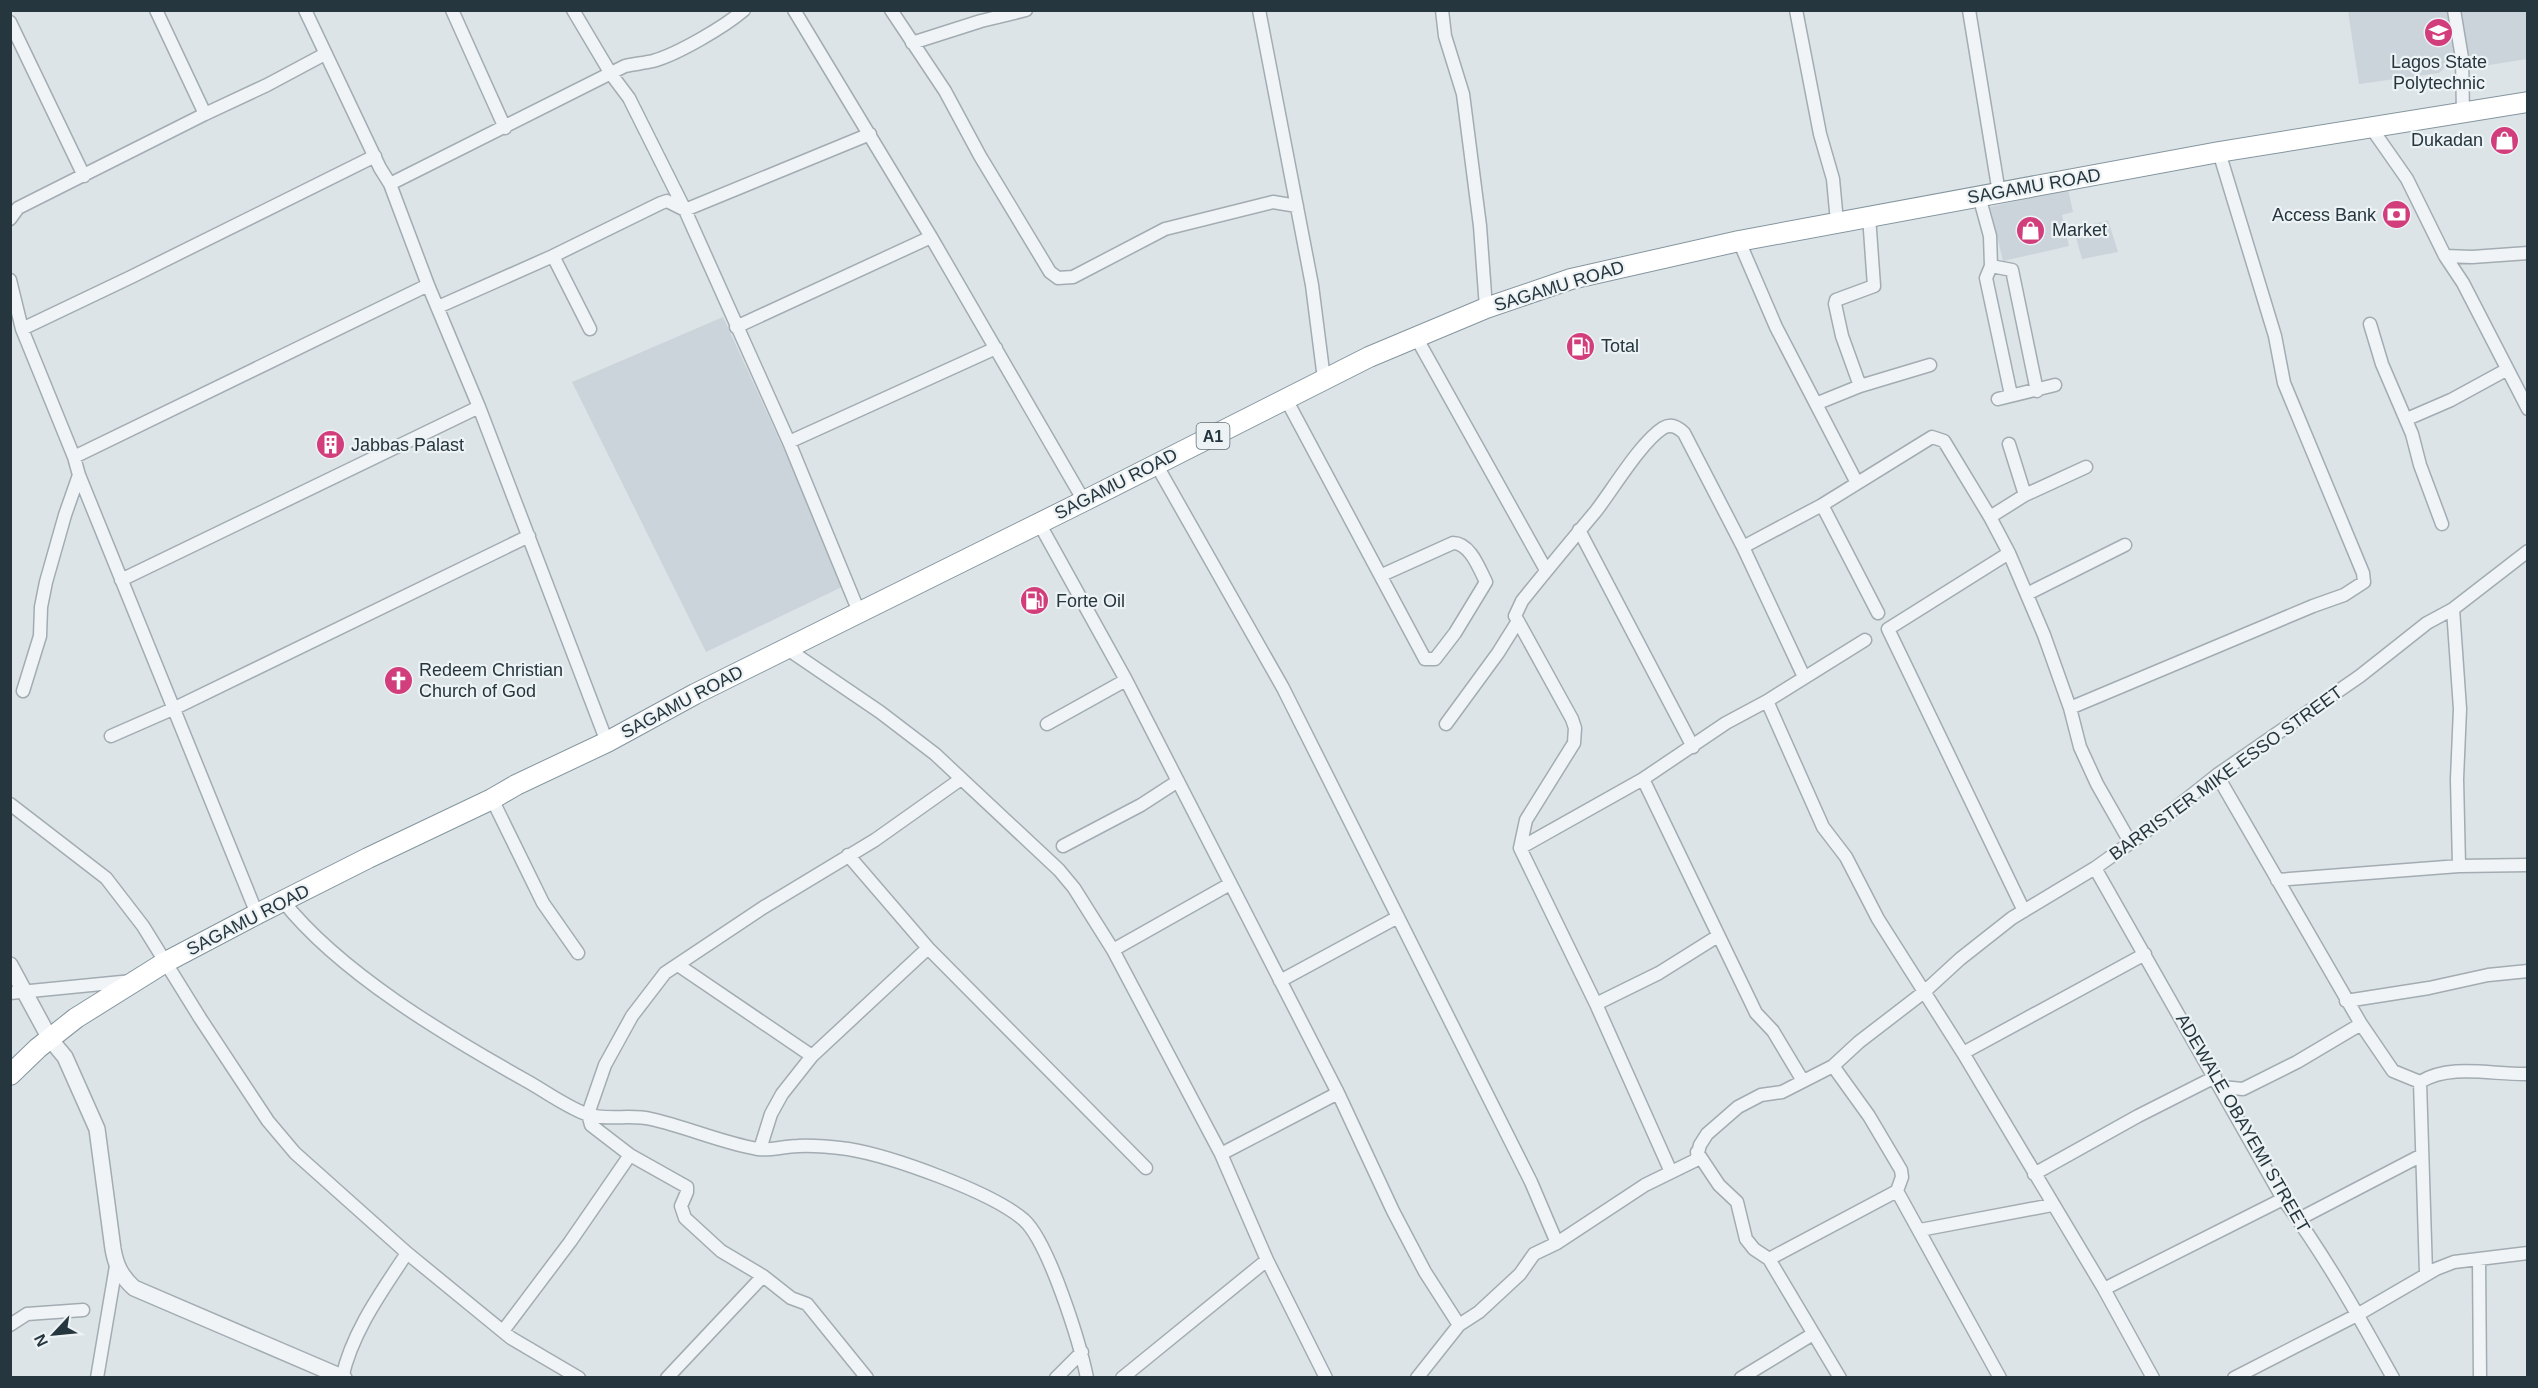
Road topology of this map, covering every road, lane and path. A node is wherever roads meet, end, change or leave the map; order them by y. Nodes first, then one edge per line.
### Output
1 (156, 10) edge
2 (305, 10) edge
3 (452, 10) edge
4 (573, 10) edge
5 (744, 10) edge
6 (794, 10) edge
7 (891, 10) edge
8 (1026, 10) edge
9 (1259, 10) edge
10 (1443, 10) edge
11 (1796, 10) edge
12 (1969, 10) edge
13 (2454, 10) edge
14 (980, 16) edge
15 (10, 22) edge
16 (912, 43) junction
17 (325, 54) junction
18 (611, 74) junction
19 (2528, 102) edge
20 (2463, 113) junction
21 (204, 114) junction
22 (505, 128) junction
23 (2372, 129) junction
24 (870, 134) junction
25 (2219, 152) junction
26 (375, 156) junction
27 (84, 176) junction
28 (390, 184) junction
29 (1293, 185) junction
30 (1999, 193) junction
31 (1979, 196) junction
32 (1273, 202) junction
33 (1297, 206) junction
34 (685, 210) junction
35 (1869, 216) junction
36 (10, 219) edge
37 (1837, 222) junction
38 (931, 237) junction
39 (1739, 241) junction
40 (2528, 253) edge
41 (553, 256) junction
42 (2445, 256) junction
43 (1991, 266) junction
44 (10, 280) edge
45 (428, 285) junction
46 (438, 307) junction
47 (1486, 308) junction
48 (2370, 324) dead end
49 (736, 327) junction
50 (22, 328) junction
51 (590, 329) dead end
52 (1416, 337) junction
53 (996, 348) junction
54 (1930, 365) dead end
55 (2506, 370) junction
56 (1324, 379) junction
57 (2055, 385) dead end
58 (1860, 386) junction
59 (2037, 391) junction
60 (2011, 395) junction
61 (1286, 399) junction
62 (1998, 399) dead end
63 (1818, 403) junction
64 (479, 407) junction
65 (2528, 409) edge
66 (2407, 419) junction
67 (789, 442) junction
68 (2009, 444) dead end
69 (74, 457) junction
70 (1156, 464) junction
71 (2086, 467) dead end
72 (79, 475) junction
73 (1857, 483) junction
74 (2025, 495) junction
75 (1084, 501) junction
76 (1822, 505) junction
77 (1990, 517) junction
78 (1039, 522) junction
79 (2442, 524) dead end
80 (1579, 530) junction
81 (529, 536) junction
82 (2125, 545) dead end
83 (1743, 547) junction
84 (2528, 551) edge
85 (2008, 553) junction
86 (1546, 570) junction
87 (1382, 575) junction
88 (121, 580) junction
89 (2027, 594) junction
90 (2453, 609) junction
91 (859, 612) junction
92 (1878, 613) dead end
93 (1518, 621) junction
94 (1865, 640) dead end
95 (786, 648) junction
96 (1804, 677) junction
97 (1126, 680) junction
98 (23, 691) dead end
99 (1767, 701) junction
100 (175, 708) junction
101 (2070, 708) junction
102 (1047, 724) dead end
103 (1446, 724) dead end
104 (111, 736) dead end
105 (608, 742) junction
106 (1693, 747) junction
107 (2217, 775) junction
108 (961, 779) junction
109 (1643, 779) junction
110 (1178, 781) junction
111 (492, 799) junction
112 (10, 804) edge
113 (2130, 842) junction
114 (1063, 846) dead end
115 (1520, 848) junction
116 (848, 855) junction
117 (2528, 865) edge
118 (2458, 866) junction
119 (2095, 868) junction
120 (2277, 880) junction
121 (1230, 884) junction
122 (283, 902) junction
123 (2024, 911) junction
124 (257, 914) junction
125 (1398, 917) junction
126 (1718, 936) junction
127 (928, 948) junction
128 (1113, 950) junction
129 (578, 953) dead end
130 (2145, 954) junction
131 (164, 963) junction
132 (10, 965) edge
133 (678, 965) junction
134 (2528, 971) edge
135 (135, 980) junction
136 (1280, 981) junction
137 (18, 991) edge
138 (1924, 992) junction
139 (2346, 1001) junction
140 (1596, 1004) junction
141 (2361, 1024) junction
142 (50, 1039) junction
143 (1963, 1053) junction
144 (812, 1056) junction
145 (1833, 1066) junction
146 (2528, 1074) edge
147 (10, 1075) edge
148 (1803, 1081) junction
149 (2218, 1082) junction
150 (2420, 1082) junction
151 (2243, 1089) junction
152 (1338, 1093) junction
153 (2236, 1113) junction
154 (588, 1114) junction
155 (760, 1149) junction
156 (1697, 1152) junction
157 (1221, 1154) junction
158 (630, 1155) junction
159 (2422, 1155) junction
160 (1146, 1168) dead end
161 (1671, 1172) junction
162 (2034, 1174) junction
163 (1897, 1191) junction
164 (2283, 1199) junction
165 (2052, 1204) junction
166 (2299, 1219) junction
167 (1920, 1230) junction
168 (1557, 1243) junction
169 (407, 1253) junction
170 (2528, 1253) edge
171 (1769, 1259) junction
172 (2479, 1259) junction
173 (1267, 1260) junction
174 (116, 1266) junction
175 (2426, 1273) junction
176 (763, 1276) junction
177 (2104, 1289) junction
178 (82, 1310) dead end
179 (2357, 1315) junction
180 (10, 1325) edge
181 (1459, 1326) junction
182 (503, 1331) junction
183 (1813, 1334) junction
184 (1082, 1352) junction
185 (97, 1377) edge
186 (343, 1377) edge
187 (579, 1377) edge
188 (667, 1377) edge
189 (867, 1377) edge
190 (1056, 1377) edge
191 (1087, 1377) edge
192 (1122, 1377) edge
193 (1326, 1377) edge
194 (1417, 1377) edge
195 (1741, 1377) edge
196 (1840, 1377) edge
197 (2000, 1377) edge
198 (2153, 1377) edge
199 (2234, 1377) edge
200 (2393, 1377) edge
201 (2480, 1377) edge

1 - 21 street
2 - 17 street
3 - 22 street
4 - 18 street
5 - 18 street
6 - 24 street
7 - 16 street
8 - 14 street
9 - 29 street
10 - 47 street
11 - 37 street
12 - 30 street
13 - 20 street
14 - 16 street
15 - 27 street
16 - 32 street
17 - 21 street
17 - 26 street
18 - 22 street
18 - 34 street
19 - 20 highway, SAGAMU ROAD / A1
20 - 23 highway, SAGAMU ROAD / A1
21 - 27 street
22 - 28 street
23 - 25 highway, SAGAMU ROAD / A1
23 - 42 street
24 - 34 street
24 - 38 street
25 - 30 highway, SAGAMU ROAD / A1
25 - 101 street
26 - 28 street
26 - 50 street
27 - 36 street
28 - 45 street
29 - 32 street
29 - 33 street
30 - 31 highway, SAGAMU ROAD / A1
31 - 35 highway, SAGAMU ROAD / A1
31 - 43 street
32 - 33 street
33 - 56 street
34 - 41 street
34 - 49 street
35 - 37 highway, SAGAMU ROAD / A1
35 - 58 street
37 - 39 highway, SAGAMU ROAD / A1
38 - 49 street
38 - 53 street
39 - 47 highway, SAGAMU ROAD / A1
39 - 63 street
40 - 42 street
41 - 46 street
41 - 51 street
42 - 55 street
43 - 59 street
43 - 60 street
44 - 50 street
45 - 46 street
45 - 69 street
46 - 64 street
47 - 52 highway, SAGAMU ROAD / A1
48 - 66 street
49 - 67 street
50 - 69 street
52 - 56 highway, SAGAMU ROAD / A1
52 - 86 street
53 - 67 street
53 - 75 street
54 - 58 street
55 - 65 street
55 - 66 street
56 - 61 highway, SAGAMU ROAD / A1
57 - 59 street
58 - 63 street
59 - 60 street
60 - 62 street
61 - 70 highway, SAGAMU ROAD / A1
61 - 87 street
63 - 73 street
64 - 81 street
64 - 88 street
66 - 79 street
67 - 91 street
68 - 74 street
69 - 72 street
70 - 75 highway, SAGAMU ROAD / A1
70 - 125 street
71 - 74 street
72 - 88 street
72 - 98 street
73 - 76 street
73 - 77 street
74 - 77 street
75 - 78 highway, SAGAMU ROAD / A1
76 - 83 street
76 - 92 street
77 - 85 street
78 - 91 highway, SAGAMU ROAD / A1
78 - 97 street
80 - 83 street
80 - 86 street
80 - 106 street
81 - 100 street
81 - 105 street
82 - 89 street
83 - 96 street
84 - 90 street, BARRISTER MIKE ESSO STREET
85 - 89 street
85 - 123 street
86 - 93 street
87 - 87 street
88 - 100 street
89 - 101 street
90 - 107 street, BARRISTER MIKE ESSO STREET
90 - 118 street
91 - 95 highway, SAGAMU ROAD / A1
93 - 103 street
93 - 115 street
94 - 96 street
95 - 105 highway, SAGAMU ROAD / A1
95 - 108 street
96 - 99 street
97 - 102 street
97 - 110 street
99 - 106 street
99 - 138 street
100 - 104 street
100 - 124 street
101 - 113 street
105 - 111 highway, SAGAMU ROAD / A1
106 - 109 street
107 - 113 street, BARRISTER MIKE ESSO STREET
107 - 120 street
108 - 116 street
108 - 128 street
109 - 115 street
109 - 126 street
110 - 114 street
110 - 121 street
111 - 122 highway, SAGAMU ROAD / A1
111 - 129 street
112 - 131 street
113 - 119 street, BARRISTER MIKE ESSO STREET
115 - 140 street
116 - 127 street
116 - 133 street
117 - 118 street
118 - 120 street
119 - 123 street, BARRISTER MIKE ESSO STREET
119 - 130 street, ADEWALE OBAYEMI STREET
120 - 139 street
121 - 128 street
121 - 136 street
122 - 124 highway, SAGAMU ROAD / A1
122 - 154 street
123 - 138 street, BARRISTER MIKE ESSO STREET
124 - 131 highway, SAGAMU ROAD / A1
125 - 136 street
125 - 168 street
126 - 140 street
126 - 148 street
127 - 144 street
127 - 160 street
128 - 157 street
130 - 143 street
130 - 149 street, ADEWALE OBAYEMI STREET
131 - 135 highway, SAGAMU ROAD / A1
131 - 169 street
132 - 137 street
133 - 144 street
133 - 154 street
134 - 139 street
135 - 137 street
135 - 142 highway, SAGAMU ROAD / A1
136 - 152 street
137 - 142 street
138 - 143 street
138 - 145 street, BARRISTER MIKE ESSO STREET
139 - 141 street
140 - 161 street
141 - 150 street
141 - 151 street
142 - 147 highway, SAGAMU ROAD / A1
142 - 174 street
143 - 162 street
144 - 155 street
145 - 148 street, BARRISTER MIKE ESSO STREET
145 - 163 street
146 - 150 street
148 - 156 street, BARRISTER MIKE ESSO STREET
149 - 151 street
149 - 153 street, ADEWALE OBAYEMI STREET
149 - 162 street
150 - 159 street
151 - 153 street
152 - 157 street
152 - 181 street
153 - 164 street, ADEWALE OBAYEMI STREET
154 - 155 street
154 - 158 street
155 - 184 street
156 - 161 street, BARRISTER MIKE ESSO STREET
156 - 171 street
157 - 173 street
158 - 176 street
158 - 182 street
159 - 166 street
159 - 175 street
161 - 168 street
162 - 165 street
163 - 167 street
163 - 171 street
164 - 166 street, ADEWALE OBAYEMI STREET
164 - 177 street
165 - 167 street
165 - 177 street
166 - 179 street, ADEWALE OBAYEMI STREET
167 - 197 street
168 - 181 street
169 - 182 street
169 - 186 street
170 - 172 street
171 - 183 street
172 - 175 street
172 - 201 street
173 - 192 street
173 - 193 street
174 - 185 street
174 - 186 street
175 - 179 street
176 - 188 street
176 - 189 street
177 - 198 street
178 - 180 street
179 - 199 street
179 - 200 street, ADEWALE OBAYEMI STREET
181 - 194 street
182 - 187 street
183 - 195 street
183 - 196 street
184 - 190 street
184 - 191 street

